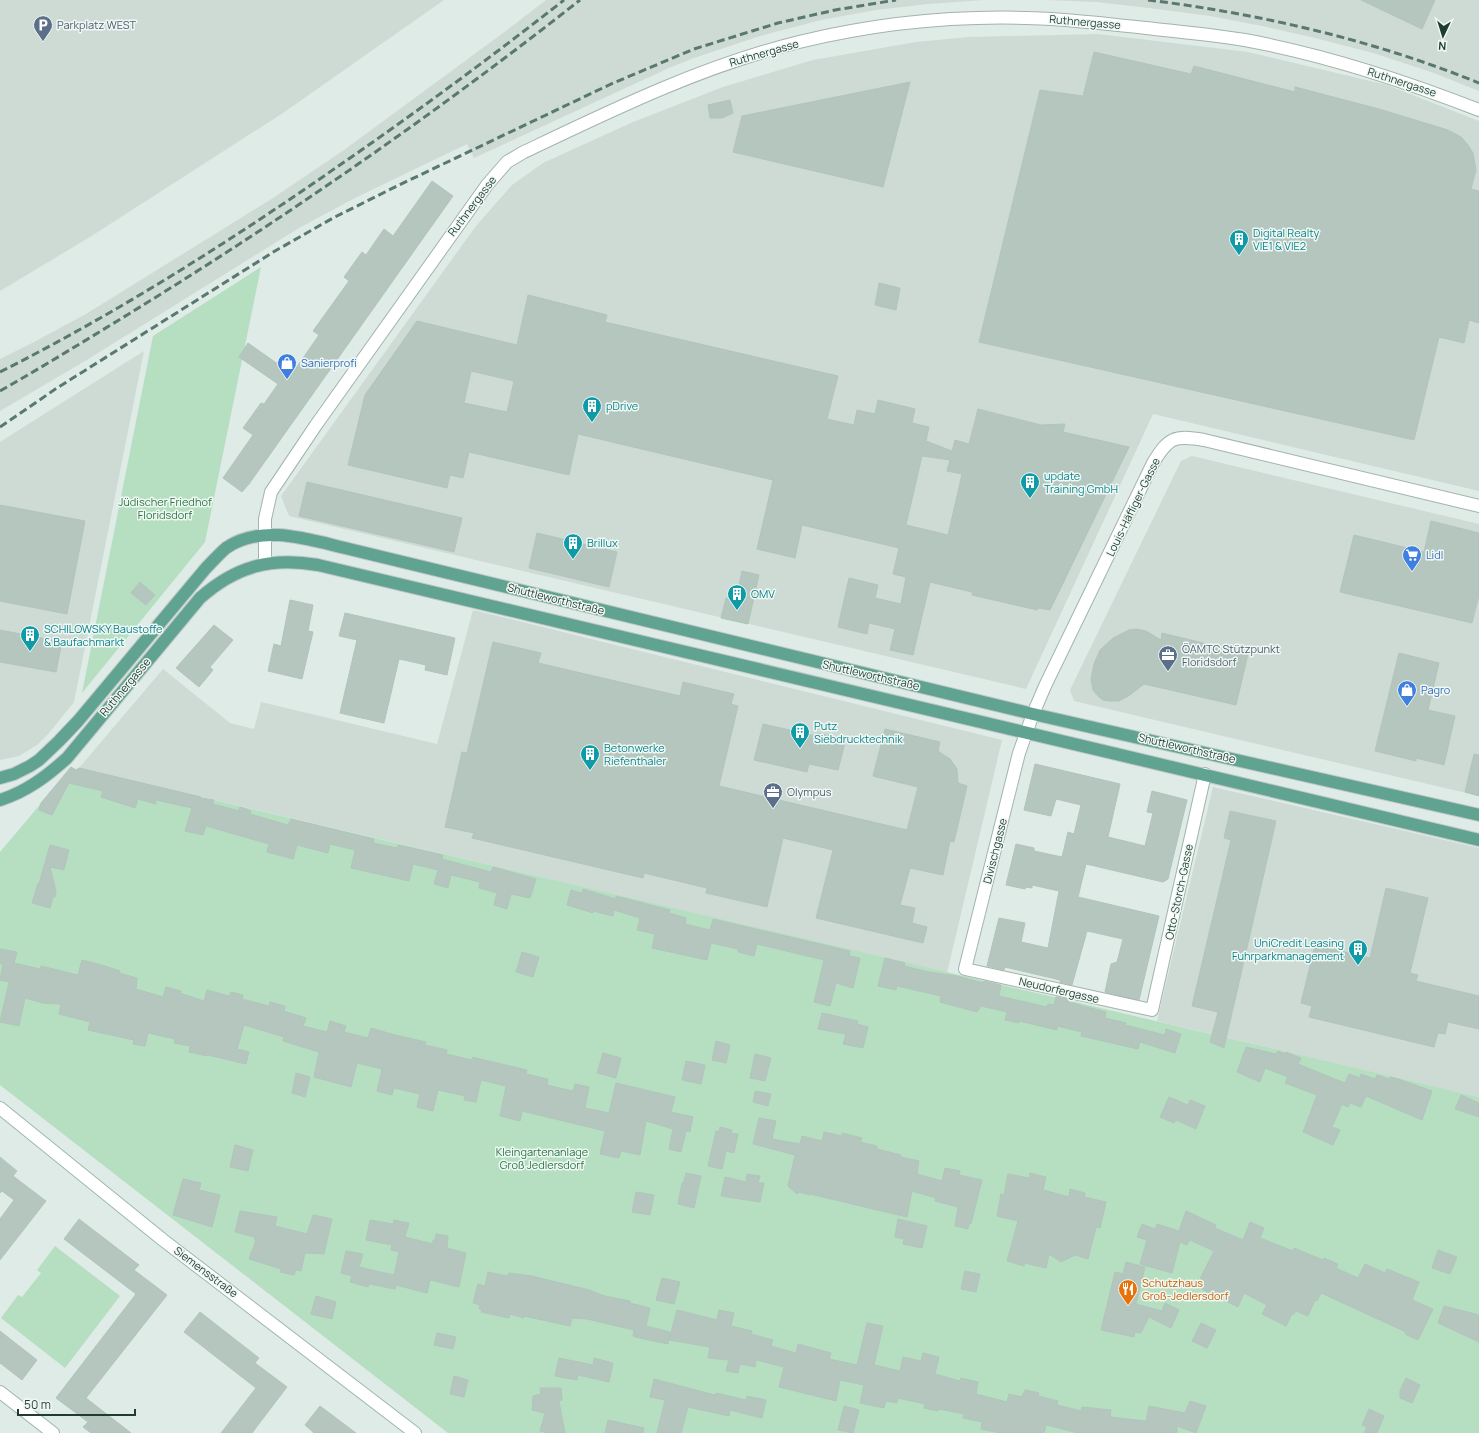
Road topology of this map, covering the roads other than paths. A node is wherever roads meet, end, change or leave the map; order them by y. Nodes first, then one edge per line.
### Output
1 (1479, 110) edge
2 (1479, 506) edge
3 (264, 535) junction
4 (265, 564) junction
5 (1033, 714) junction
6 (1026, 733) junction
7 (1205, 774) junction
8 (0, 778) edge
9 (0, 800) edge
10 (1479, 815) edge
11 (1479, 840) edge
12 (965, 969) joint
13 (1152, 1010) joint
14 (0, 1108) edge
15 (0, 1392) edge
16 (53, 1433) edge
17 (416, 1433) edge

1 - 3 street, Ruthnergasse
2 - 5 street, Louis-Häfliger-Gasse
3 - 4 street, Ruthnergasse
3 - 5 main road, Shuttleworthstraße
3 - 8 main road, Ruthnergasse
4 - 6 main road, Shuttleworthstraße
4 - 9 main road, Ruthnergasse
5 - 6 street, Louis-Häfliger-Gasse
5 - 10 main road, Shuttleworthstraße
6 - 7 main road, Shuttleworthstraße
6 - 12 street, Divischgasse
7 - 11 main road, Shuttleworthstraße
7 - 13 street, Otto-Storch-Gasse
12 - 13 street, Neudorfergasse
14 - 17 street, Siemensstraße
15 - 16 street

